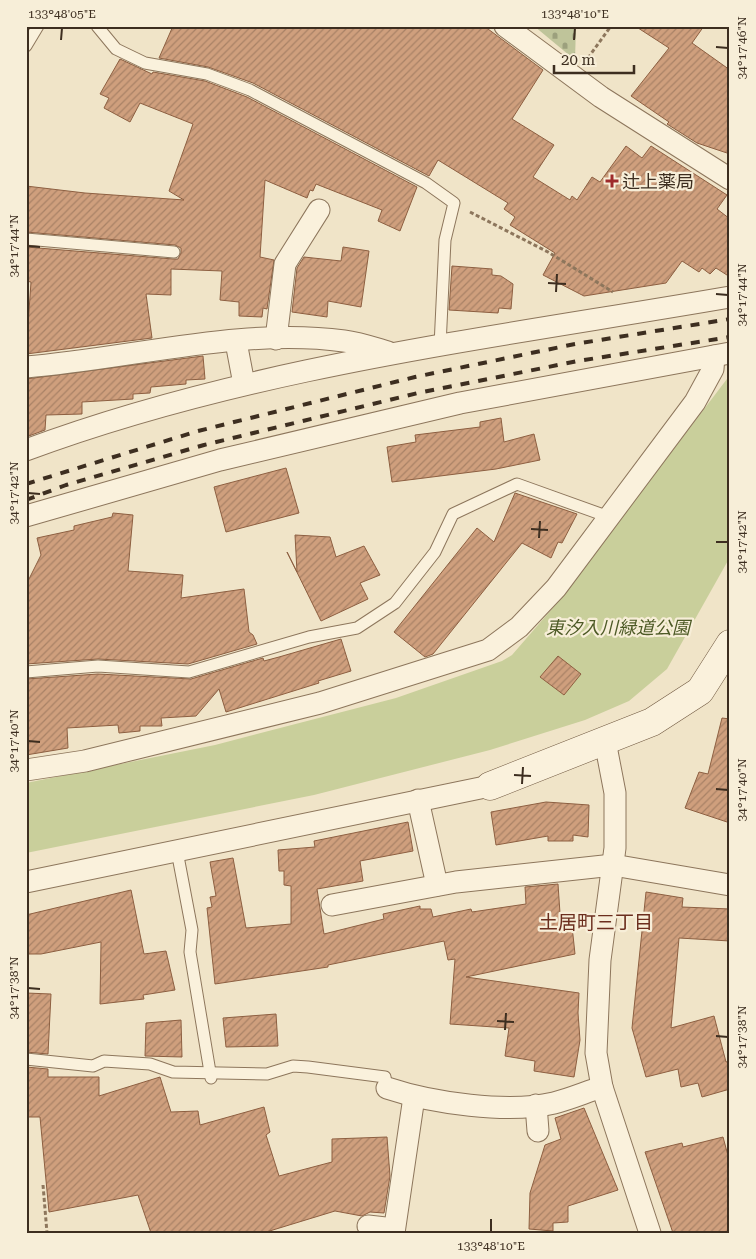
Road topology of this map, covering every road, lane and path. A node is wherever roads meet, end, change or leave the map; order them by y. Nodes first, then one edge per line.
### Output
1 (38, 26) edge
2 (97, 26) edge
3 (505, 26) edge
4 (612, 26) edge
5 (26, 46) edge
6 (574, 78) junction
7 (730, 179) edge
8 (454, 203) junction
9 (319, 210) dead end
10 (26, 240) edge
11 (174, 252) dead end
12 (730, 297) edge
13 (645, 312) junction
14 (276, 339) junction
15 (236, 342) junction
16 (440, 346) junction
17 (393, 354) junction
18 (722, 354) edge
19 (26, 367) edge
20 (244, 384) junction
21 (26, 450) edge
22 (26, 516) edge
23 (609, 517) junction
24 (730, 644) edge
25 (26, 672) edge
26 (605, 741) junction
27 (26, 770) edge
28 (490, 786) joint
29 (418, 800) junction
30 (177, 851) junction
31 (613, 865) junction
32 (26, 882) edge
33 (437, 885) junction
34 (730, 885) edge
35 (332, 906) dead end
36 (26, 1059) edge
37 (210, 1076) junction
38 (602, 1087) junction
39 (387, 1088) joint
40 (414, 1097) junction
41 (536, 1105) junction
42 (538, 1131) dead end
43 (43, 1185) dead end
44 (368, 1226) dead end
45 (394, 1231) edge
46 (47, 1233) edge
47 (650, 1233) edge

1 - 5 lane
2 - 8 lane
3 - 6 street
4 - 6 path
6 - 7 street
8 - 13 path
8 - 16 lane
9 - 14 street
10 - 11 lane
12 - 13 street
13 - 16 street
14 - 15 street
14 - 17 street
15 - 19 street
15 - 20 street
16 - 17 street
17 - 20 street
18 - 22 street
18 - 23 street
20 - 21 street
23 - 25 lane
23 - 27 street
24 - 26 street
26 - 28 street
26 - 31 street
28 - 29 street
29 - 30 street
29 - 33 street
30 - 32 street
30 - 37 lane
31 - 33 street
31 - 34 street
31 - 38 street
33 - 35 street
36 - 37 lane
37 - 39 lane
38 - 41 street
38 - 47 street
39 - 40 street
40 - 41 street
40 - 45 street
41 - 42 street
43 - 46 path
44 - 45 street

